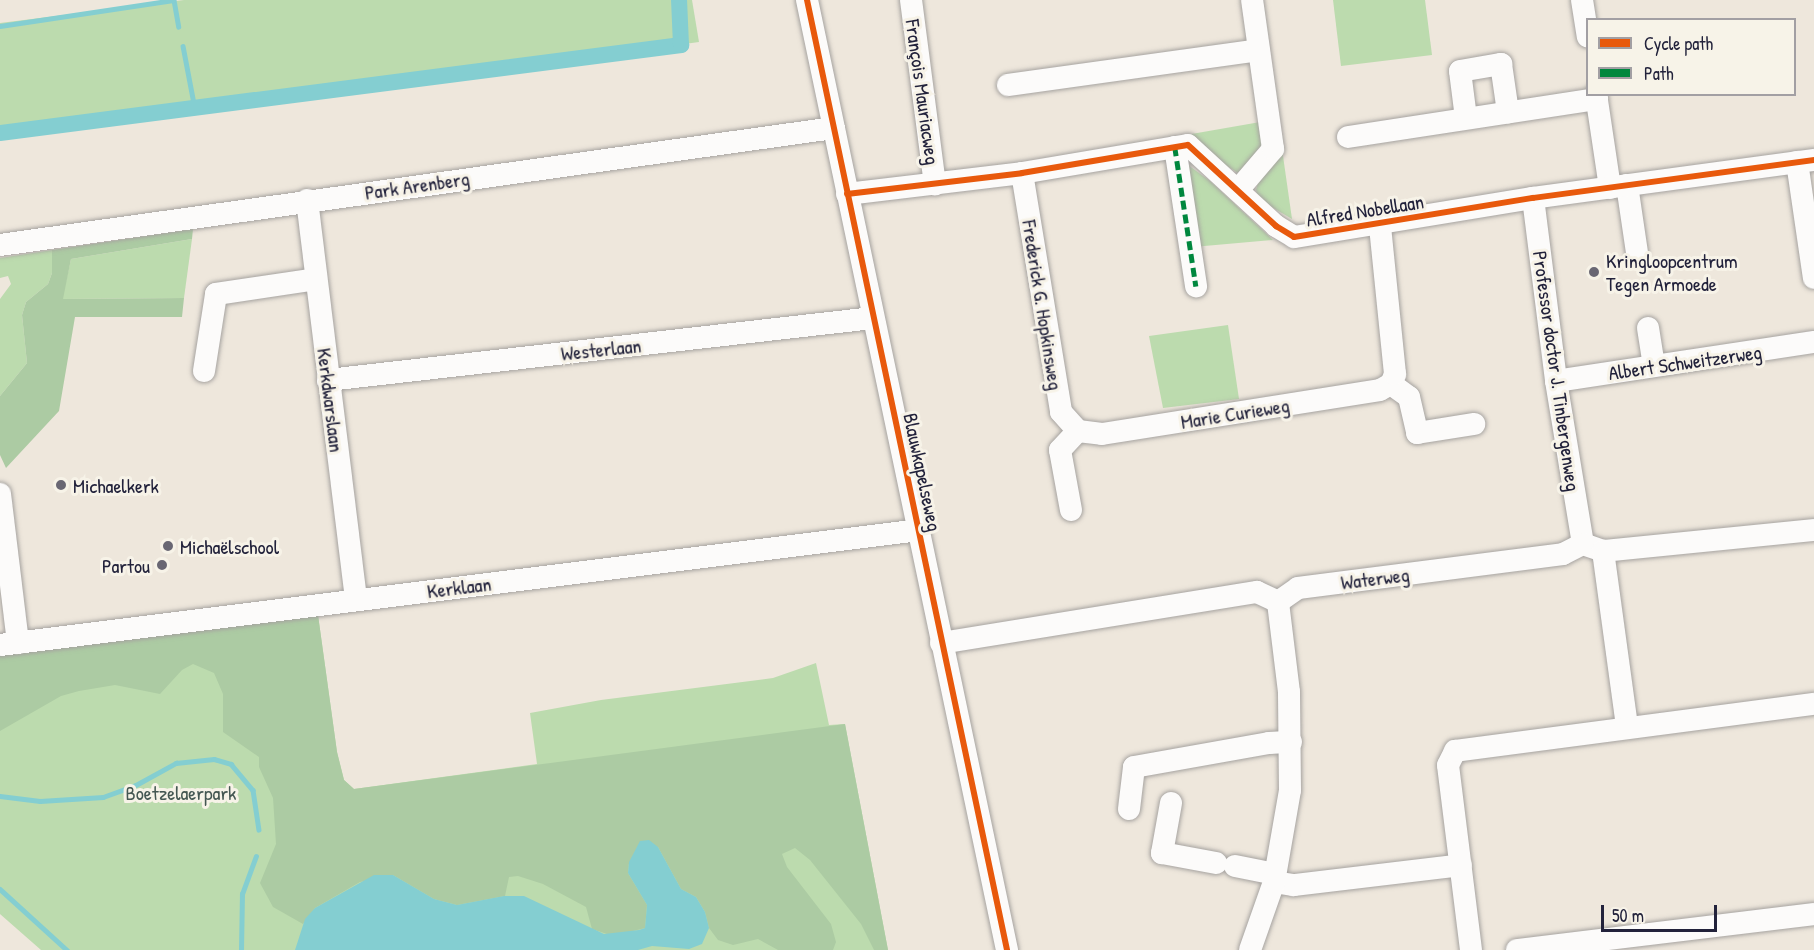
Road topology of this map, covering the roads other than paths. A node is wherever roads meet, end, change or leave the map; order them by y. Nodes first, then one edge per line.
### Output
1 (807, 0) edge
2 (911, 0) edge
3 (1252, 0) edge
4 (1582, 0) edge
5 (1586, 30) edge
6 (1259, 50) junction
7 (1008, 85) dead end
8 (1596, 97) edge
9 (1508, 112) junction
10 (1466, 118) junction
11 (834, 128) junction
12 (1348, 137) dead end
13 (1175, 147) junction
14 (1805, 161) edge
15 (1022, 173) junction
16 (935, 184) junction
17 (1619, 186) junction
18 (1238, 190) junction
19 (847, 194) junction
20 (1533, 198) junction
21 (307, 200) junction
22 (1380, 226) junction
23 (0, 245) edge
24 (1637, 253) dead end
25 (1814, 278) edge
26 (316, 279) junction
27 (1196, 286) dead end
28 (873, 318) junction
29 (1648, 328) dead end
30 (1814, 342) edge
31 (1654, 366) junction
32 (204, 371) dead end
33 (328, 380) junction
34 (1556, 381) junction
35 (1391, 384) junction
36 (1474, 424) dead end
37 (1078, 431) junction
38 (0, 494) edge
39 (1071, 510) dead end
40 (919, 530) junction
41 (1814, 530) edge
42 (1593, 547) junction
43 (356, 600) junction
44 (1278, 602) junction
45 (941, 643) junction
46 (9, 644) edge
47 (1814, 704) edge
48 (1627, 727) junction
49 (1291, 742) junction
50 (1171, 803) dead end
51 (1129, 808) dead end
52 (1461, 865) junction
53 (1274, 878) junction
54 (1814, 914) edge
55 (1007, 950) edge
56 (1250, 950) edge
57 (1471, 950) edge
58 (1517, 950) edge

1 - 11 street, Blauwkapelseweg
2 - 16 street, François Mauriacweg
3 - 6 street
4 - 5 street
6 - 7 street
6 - 18 street
8 - 9 street
8 - 17 street
9 - 10 street
9 - 10 street
10 - 12 street
11 - 19 street, Blauwkapelseweg
11 - 21 street, Park Arenberg
13 - 15 street, Alfred Nobellaan
13 - 18 street, Alfred Nobellaan
13 - 27 street
14 - 17 street, Alfred Nobellaan
14 - 25 street
15 - 16 street, Alfred Nobellaan
15 - 37 street, Frederick G. Hopkinsweg
16 - 19 street, Alfred Nobellaan
17 - 20 street, Alfred Nobellaan
17 - 24 street
18 - 22 street, Alfred Nobellaan
19 - 28 street, Blauwkapelseweg
20 - 22 street, Alfred Nobellaan
20 - 34 street, Professor doctor J. Tinbergenweg
21 - 23 street, Park Arenberg
21 - 26 street, Kerkdwarslaan
22 - 35 street
26 - 32 street
26 - 33 street, Kerkdwarslaan
28 - 33 street, Westerlaan
28 - 40 street, Blauwkapelseweg
29 - 31 street
30 - 31 street, Albert Schweitzerweg
31 - 34 street, Albert Schweitzerweg
33 - 43 street, Kerkdwarslaan
34 - 42 street, Professor doctor J. Tinbergenweg
35 - 36 street
35 - 37 street, Marie Curieweg
37 - 39 street
38 - 46 street
40 - 43 street, Kerklaan
40 - 45 street, Blauwkapelseweg
41 - 42 street, Waterweg
42 - 44 street, Waterweg
42 - 48 street, Professor doctor J. Tinbergenweg
43 - 46 street, Kerklaan
44 - 45 street
44 - 49 street
45 - 55 street, Blauwkapelseweg
47 - 48 street
48 - 52 street
49 - 51 street
49 - 53 street
50 - 53 street
52 - 53 street
52 - 57 street
53 - 56 street
54 - 58 street

